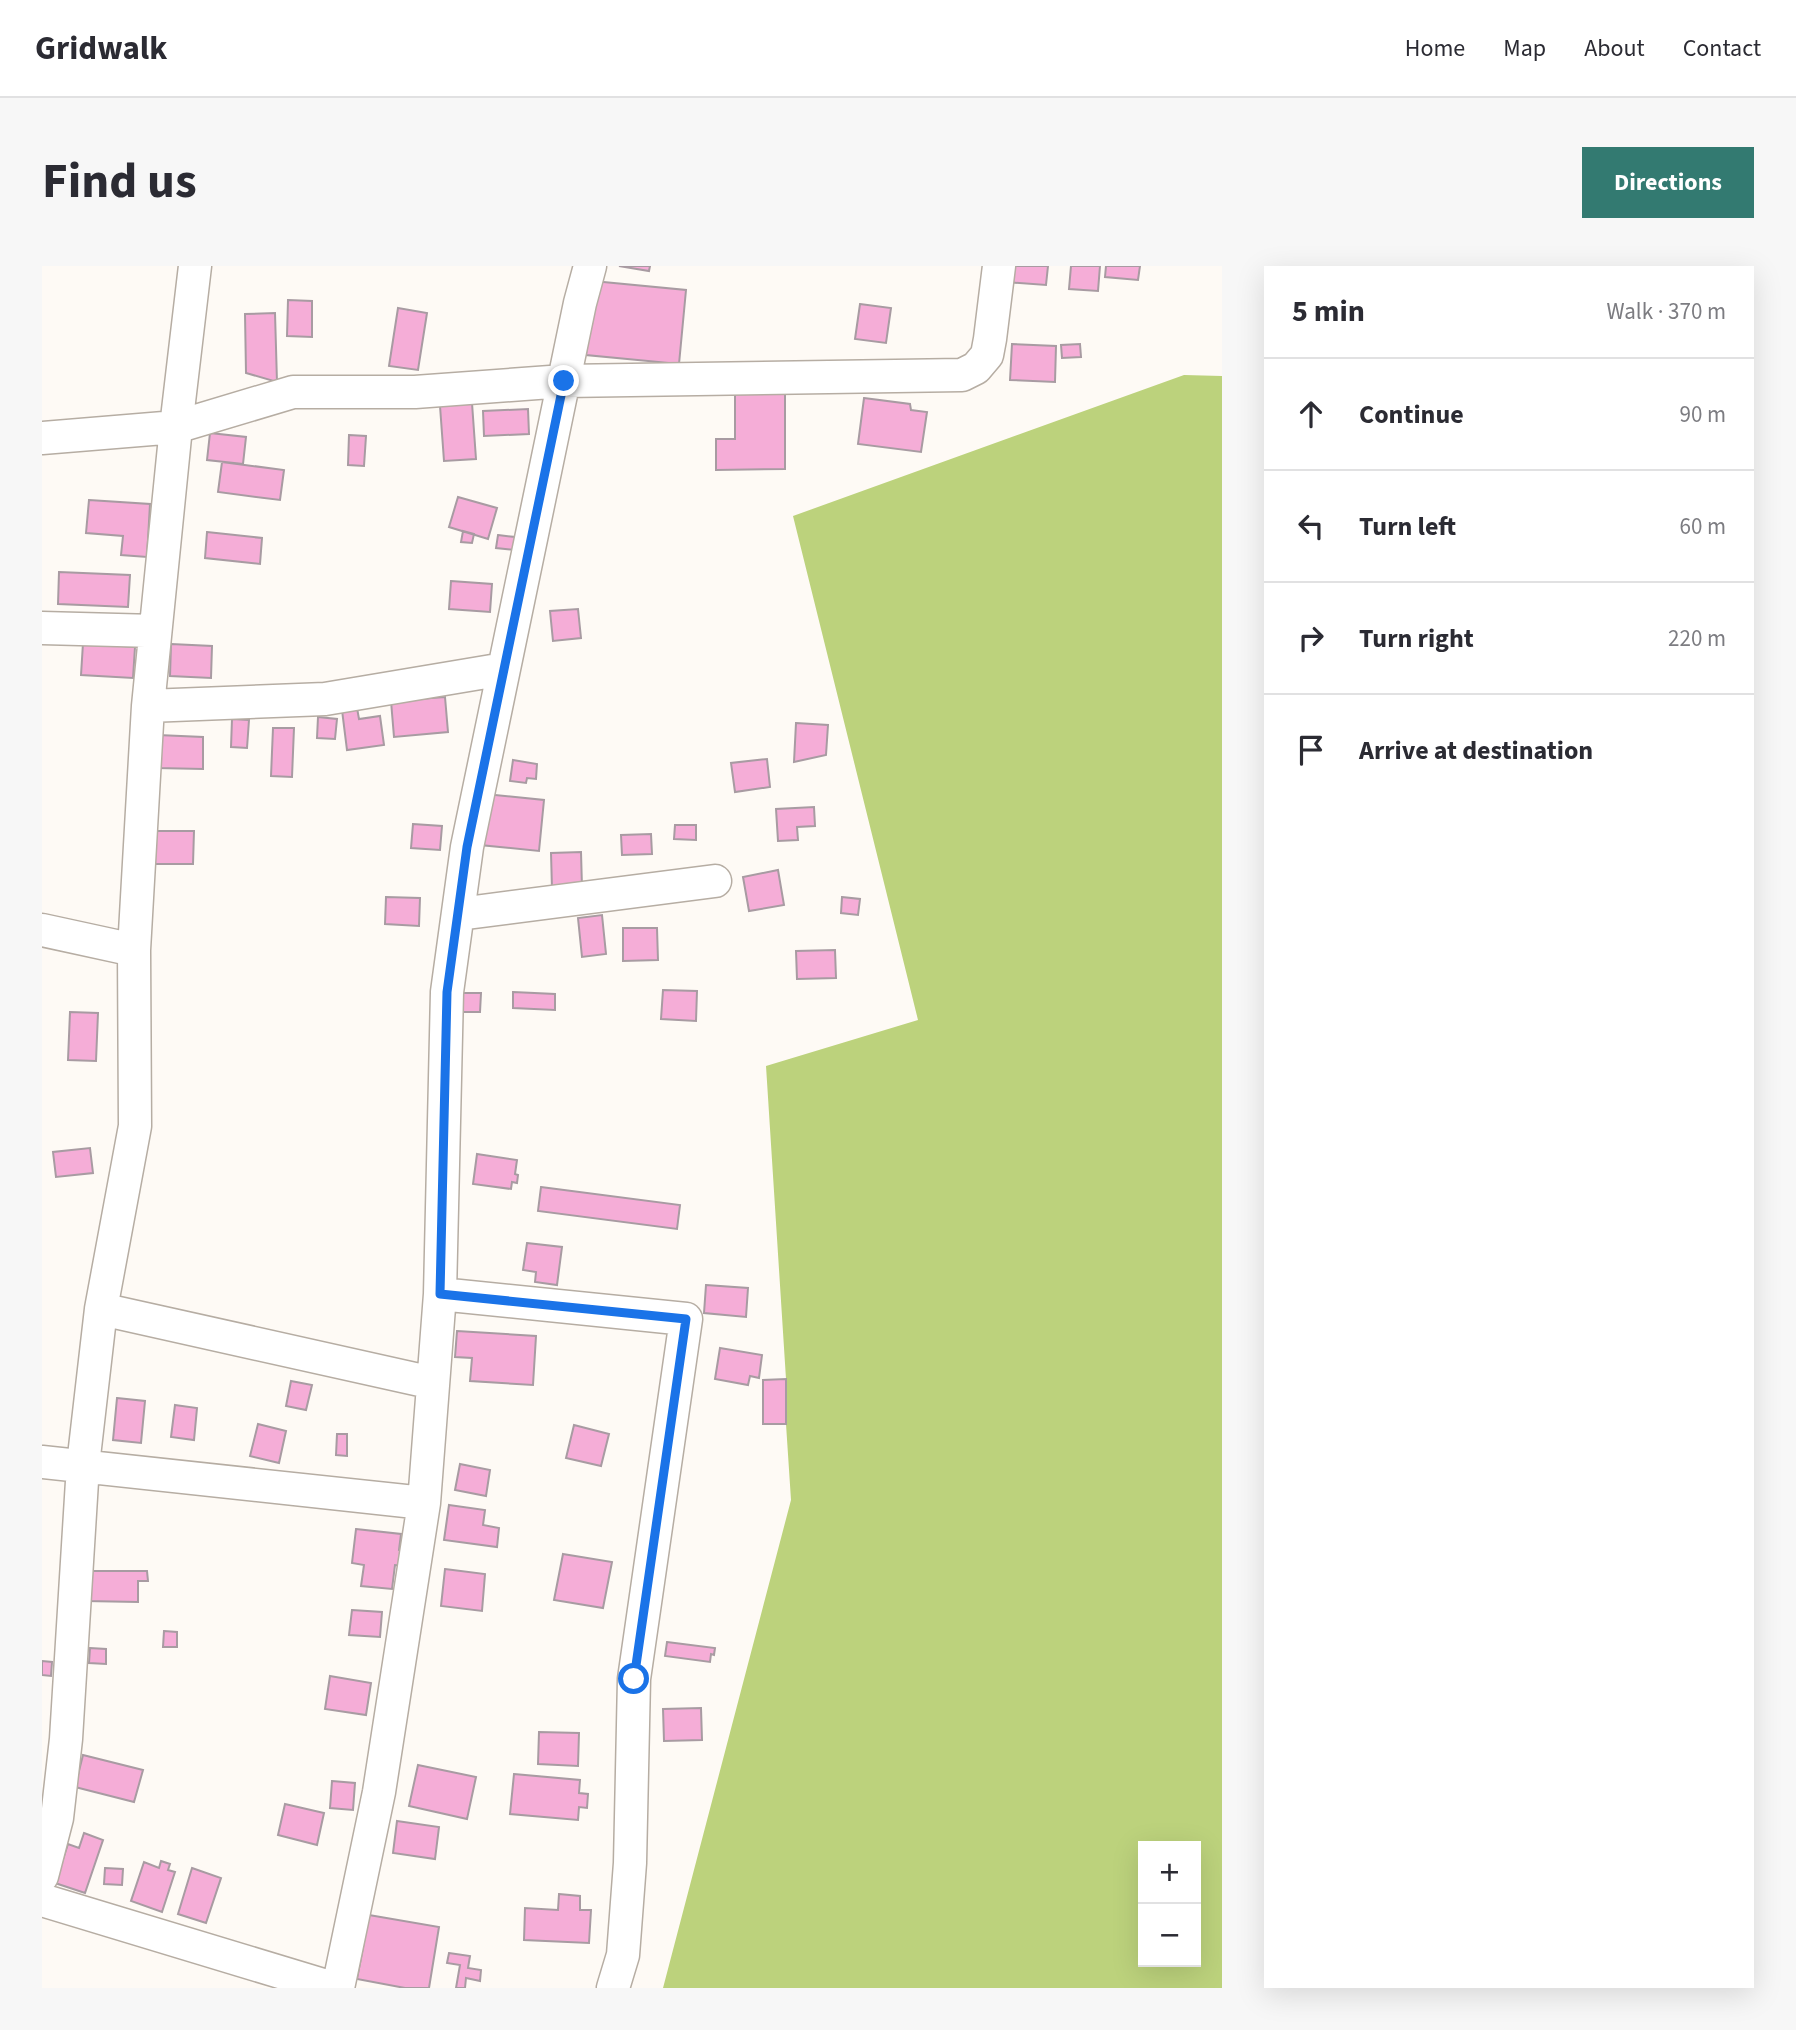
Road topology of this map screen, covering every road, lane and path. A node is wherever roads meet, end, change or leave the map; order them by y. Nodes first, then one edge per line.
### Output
1 (195, 266) edge
2 (590, 266) edge
3 (999, 266) edge
4 (564, 381) junction
5 (176, 427) junction
6 (42, 438) edge
7 (42, 628) edge
8 (155, 631) junction
9 (504, 669) junction
10 (148, 706) junction
11 (715, 881) dead end
12 (458, 914) junction
13 (42, 930) edge
14 (134, 950) junction
15 (440, 1294) junction
16 (101, 1309) junction
17 (433, 1383) junction
18 (42, 1462) edge
19 (82, 1465) junction
20 (424, 1503) junction
21 (42, 1877) edge
22 (42, 1900) edge
23 (332, 1988) edge
24 (338, 1988) edge
25 (613, 1988) edge

1 - 5 street
2 - 4 street
3 - 4 street
4 - 5 street
4 - 9 street
5 - 6 street
5 - 8 street
7 - 8 street
8 - 10 street
9 - 10 street
9 - 12 street
10 - 14 street
11 - 12 street
12 - 15 street
13 - 14 street
14 - 16 street
15 - 17 street
15 - 25 street
16 - 17 street
16 - 19 street
17 - 20 street
18 - 19 street
19 - 20 street
19 - 21 street
20 - 24 street
22 - 23 street

